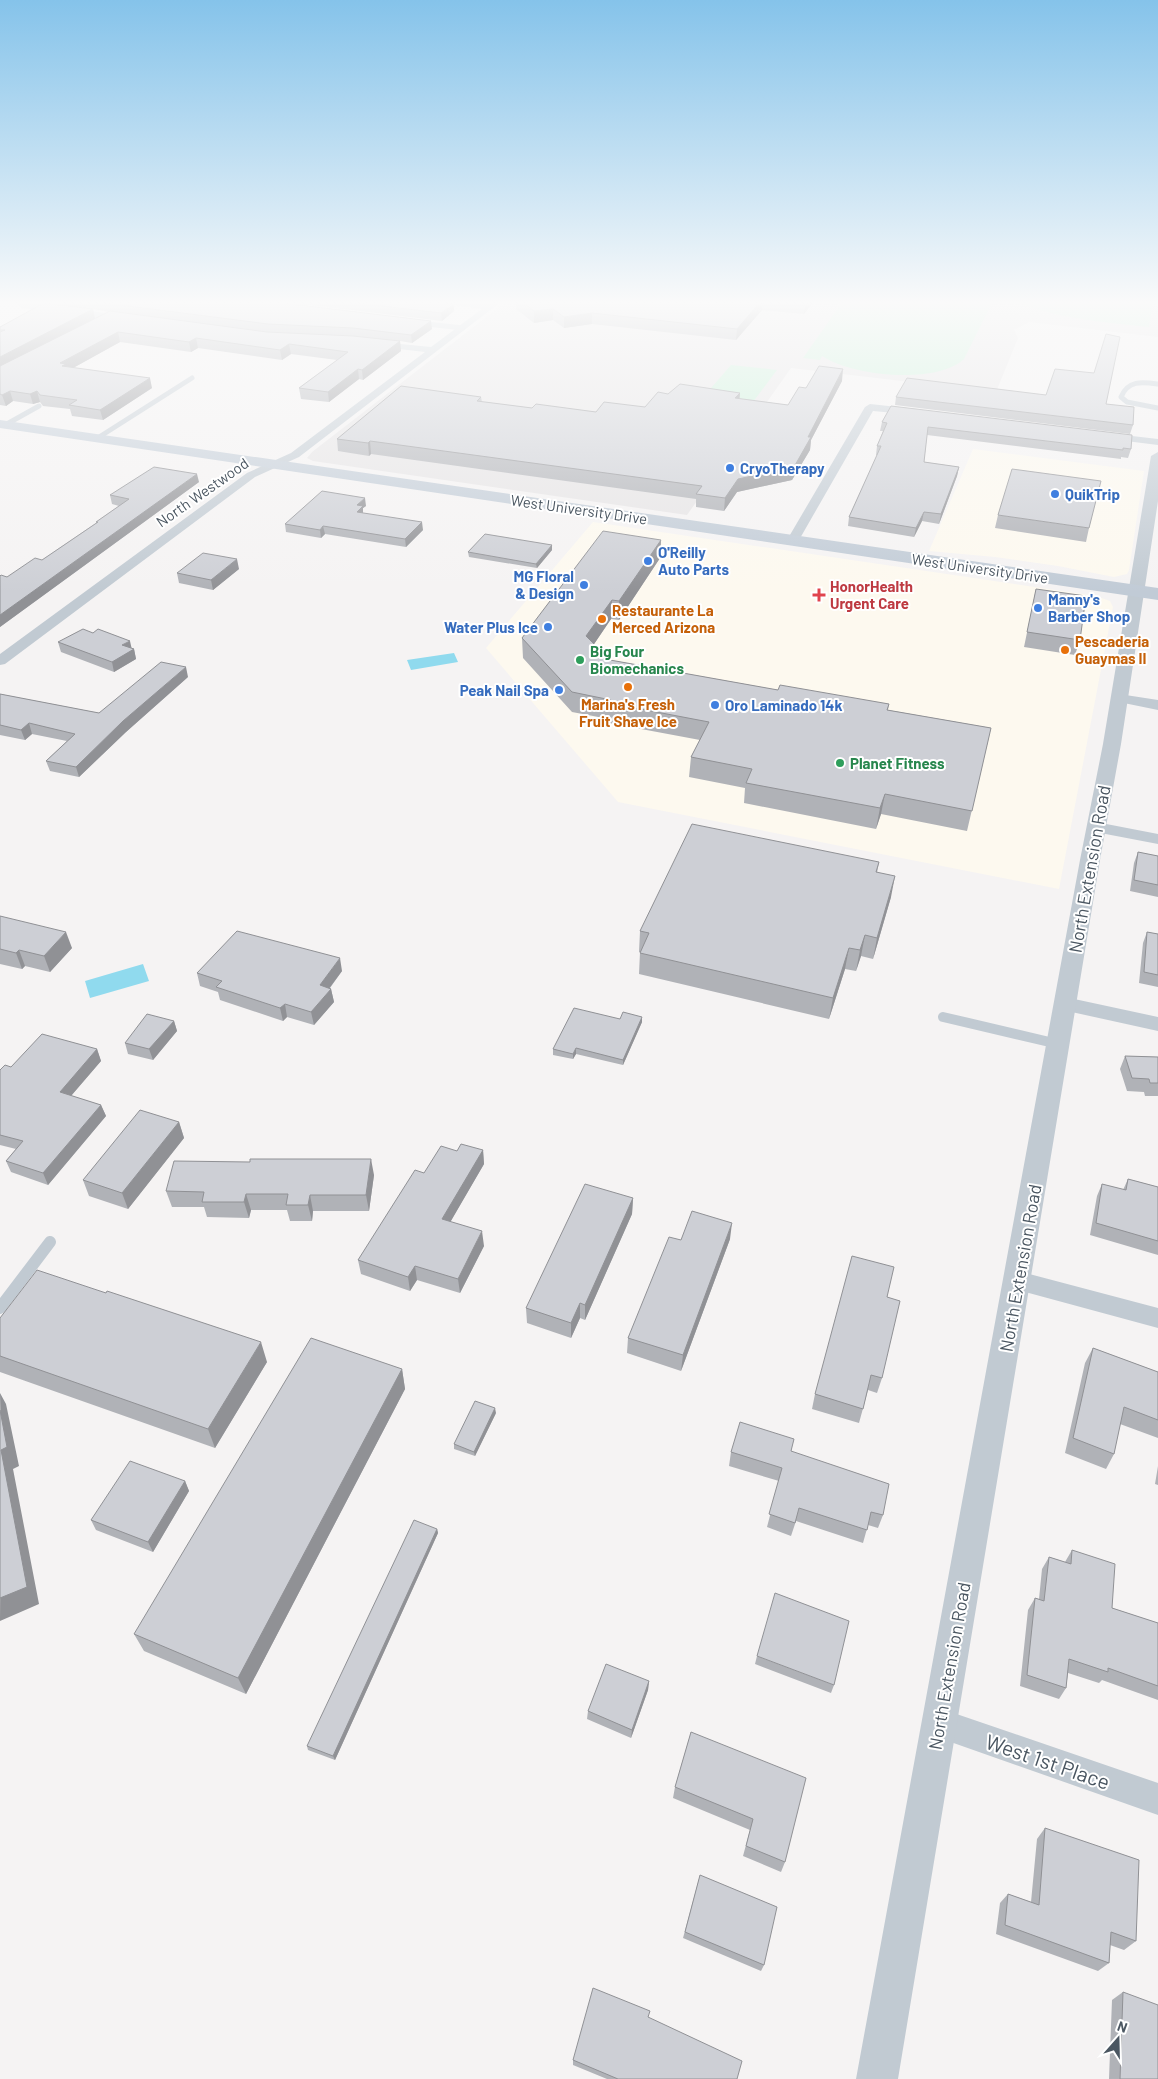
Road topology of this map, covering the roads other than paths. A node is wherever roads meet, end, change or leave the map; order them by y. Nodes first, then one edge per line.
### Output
1 (160, 398) edge
2 (370, 398) edge
3 (1122, 398) edge
4 (39, 406) edge
5 (1158, 408) edge
6 (929, 414) edge
7 (2, 425) edge
8 (1095, 434) edge
9 (96, 439) junction
10 (1158, 442) edge
11 (1158, 456) edge
12 (275, 465) junction
13 (793, 540) junction
14 (1137, 591) junction
15 (1158, 594) edge
16 (0, 661) edge
17 (1119, 698) junction
18 (1158, 705) edge
19 (1096, 827) junction
20 (1158, 839) edge
21 (1065, 1004) junction
22 (943, 1016) dead end
23 (1158, 1024) edge
24 (1058, 1044) junction
25 (50, 1242) dead end
26 (1018, 1281) junction
27 (0, 1308) edge
28 (1158, 1318) edge
29 (939, 1723) junction
30 (1158, 1799) edge
31 (877, 2079) edge

1 - 9 lane
2 - 12 street, North Westwood
3 - 5 lane
4 - 7 lane
6 - 13 street
7 - 9 main road, West University Drive
8 - 10 street
9 - 12 main road, West University Drive
11 - 14 street, North Extension Road
12 - 13 main road, West University Drive
12 - 16 street, North Westwood
13 - 14 main road, West University Drive
14 - 15 main road, West University Drive
14 - 17 street, North Extension Road
17 - 18 street
17 - 19 street, North Extension Road
19 - 20 street
19 - 21 street, North Extension Road
21 - 23 street
21 - 24 street, North Extension Road
22 - 24 lane
24 - 26 street, North Extension Road
25 - 27 lane
26 - 28 street
26 - 29 street, North Extension Road
29 - 30 street, West 1st Place
29 - 31 street, North Extension Road

